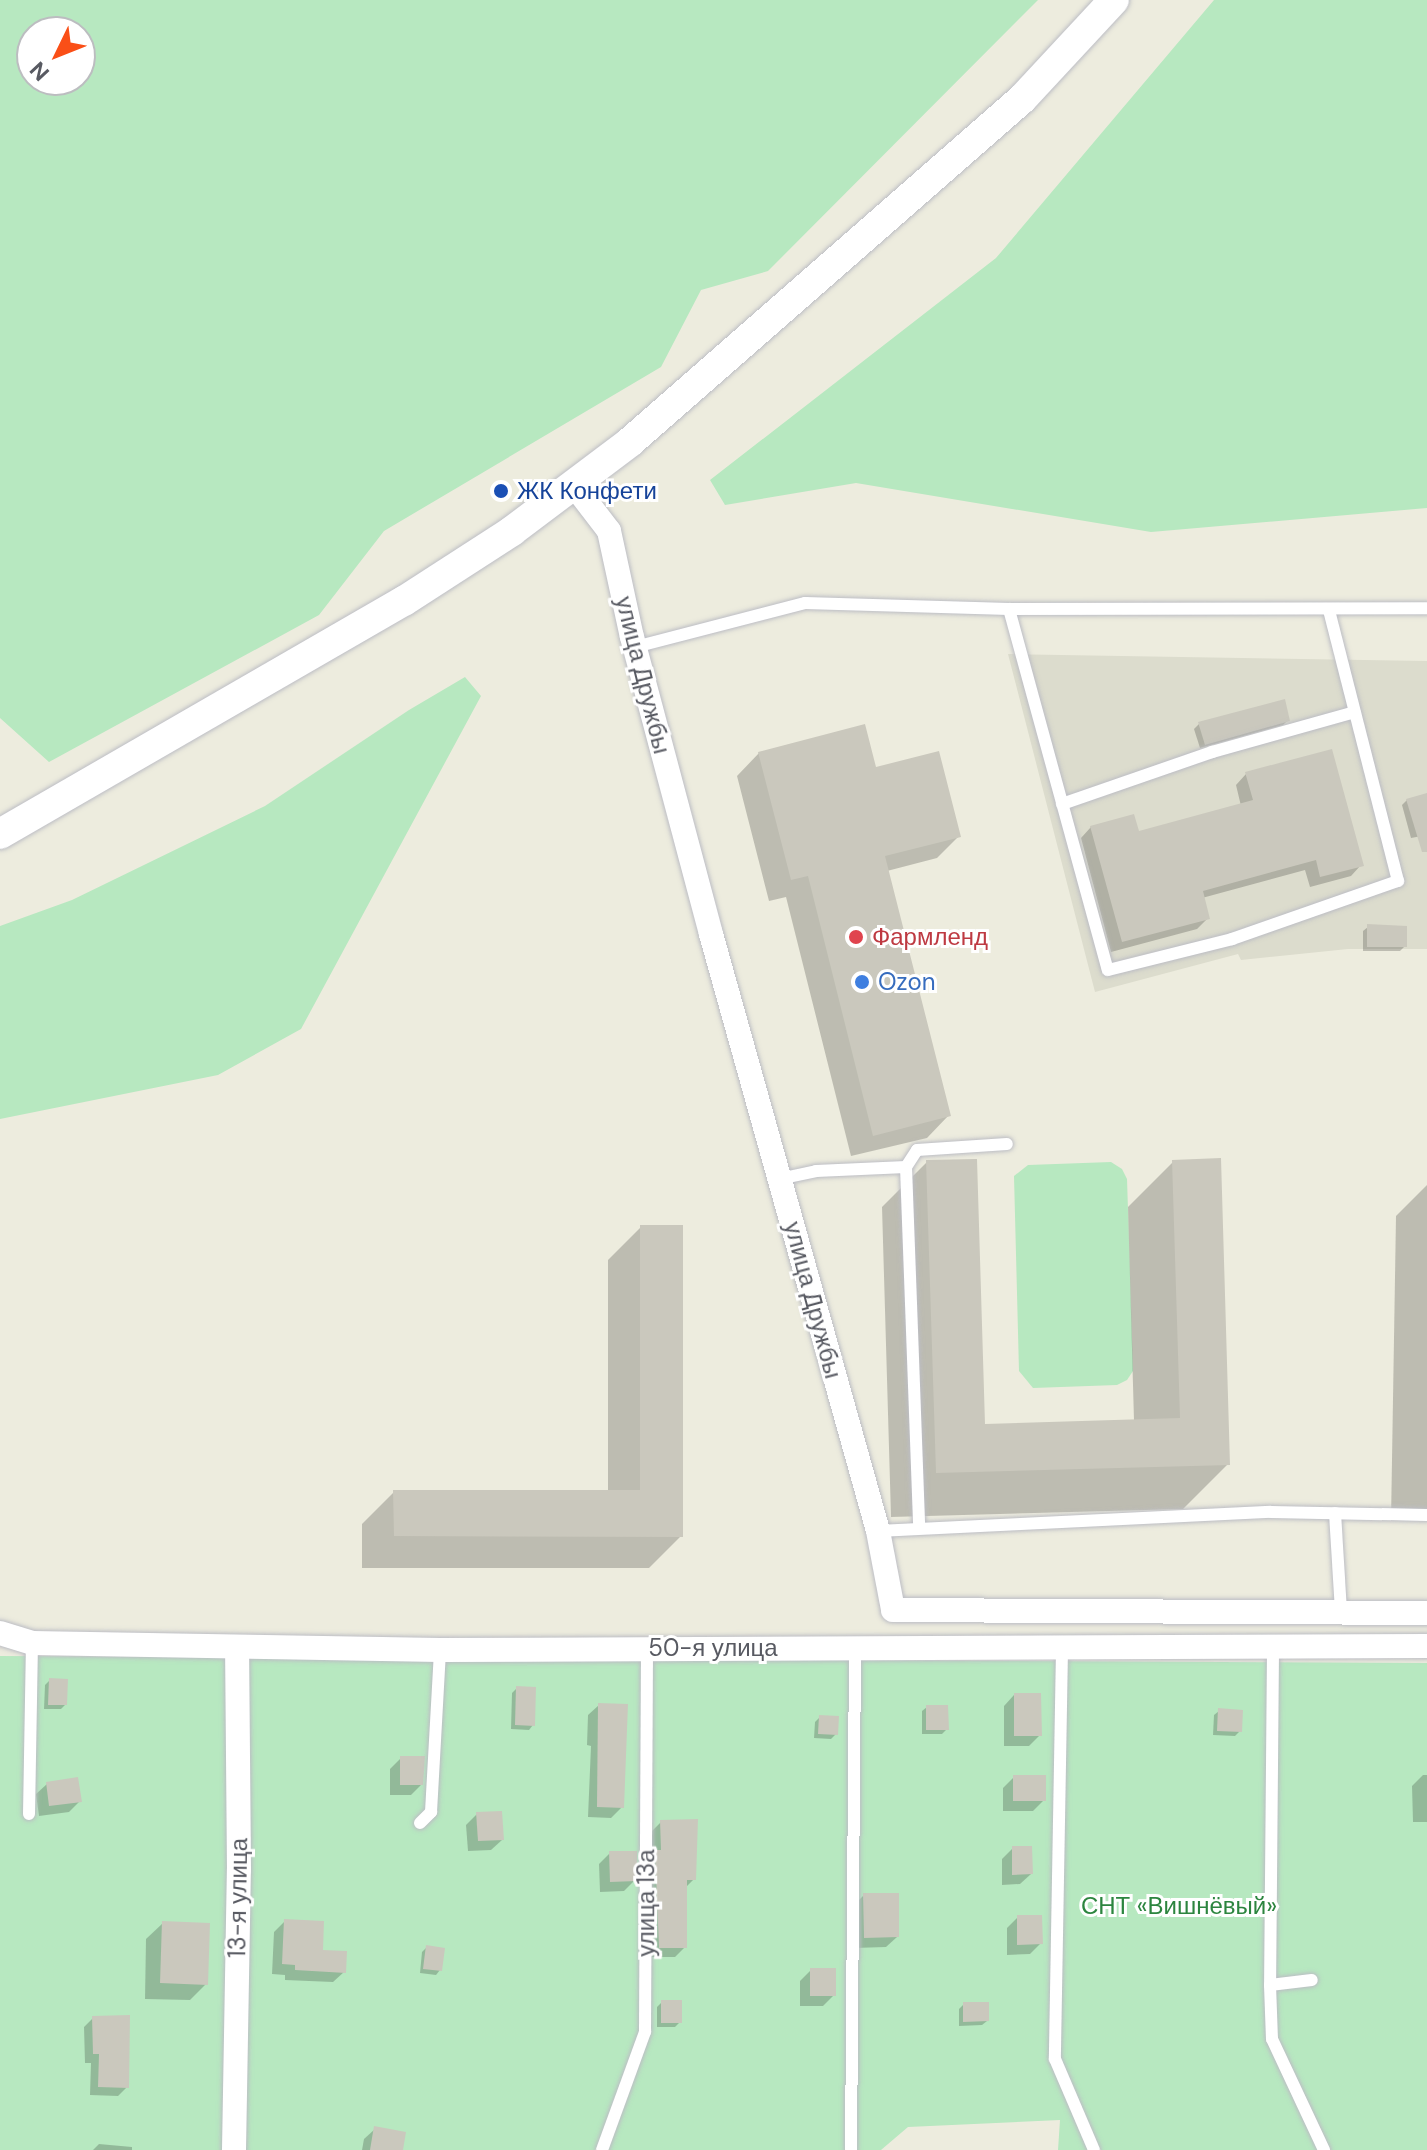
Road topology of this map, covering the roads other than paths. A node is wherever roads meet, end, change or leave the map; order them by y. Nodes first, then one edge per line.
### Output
1 (1114, 0) edge
2 (573, 484) junction
3 (1427, 608) edge
4 (1009, 609) junction
5 (1329, 610) junction
6 (635, 647) junction
7 (1355, 712) junction
8 (1062, 804) junction
9 (0, 834) edge
10 (1007, 1144) dead end
11 (906, 1167) junction
12 (779, 1179) junction
13 (1335, 1513) junction
14 (1427, 1515) edge
15 (919, 1527) junction
16 (878, 1531) junction
17 (1341, 1612) junction
18 (1427, 1613) edge
19 (0, 1633) edge
20 (32, 1643) junction
21 (1427, 1646) edge
22 (237, 1647) junction
23 (855, 1648) junction
24 (647, 1649) junction
25 (1062, 1649) junction
26 (440, 1650) junction
27 (1273, 1650) junction
28 (29, 1814) dead end
29 (420, 1823) dead end
30 (1312, 1980) dead end
31 (1270, 1985) junction
32 (234, 2150) edge
33 (602, 2150) edge
34 (851, 2150) edge
35 (1094, 2150) edge
36 (1324, 2150) edge

1 - 2 street
2 - 6 street, улица Дружбы
2 - 9 street
3 - 5 lane
4 - 5 lane
4 - 6 lane
4 - 8 lane
5 - 7 lane
6 - 12 street, улица Дружбы
7 - 8 lane
7 - 8 lane
10 - 11 lane
11 - 12 lane
11 - 15 lane
12 - 16 street, улица Дружбы
13 - 14 lane
13 - 15 lane
13 - 17 lane
15 - 16 lane
16 - 17 street, улица Дружбы
17 - 18 street, улица Дружбы
19 - 20 street, 50-я улица
20 - 22 street, 50-я улица
20 - 28 lane
21 - 27 street, 50-я улица
22 - 26 street, 50-я улица
22 - 32 street, 13-я улица
23 - 24 street, 50-я улица
23 - 25 street, 50-я улица
23 - 34 lane
24 - 26 street, 50-я улица
24 - 33 lane, улица 13а
25 - 27 street, 50-я улица
25 - 35 lane
26 - 29 lane
27 - 31 lane
30 - 31 lane
31 - 36 lane

